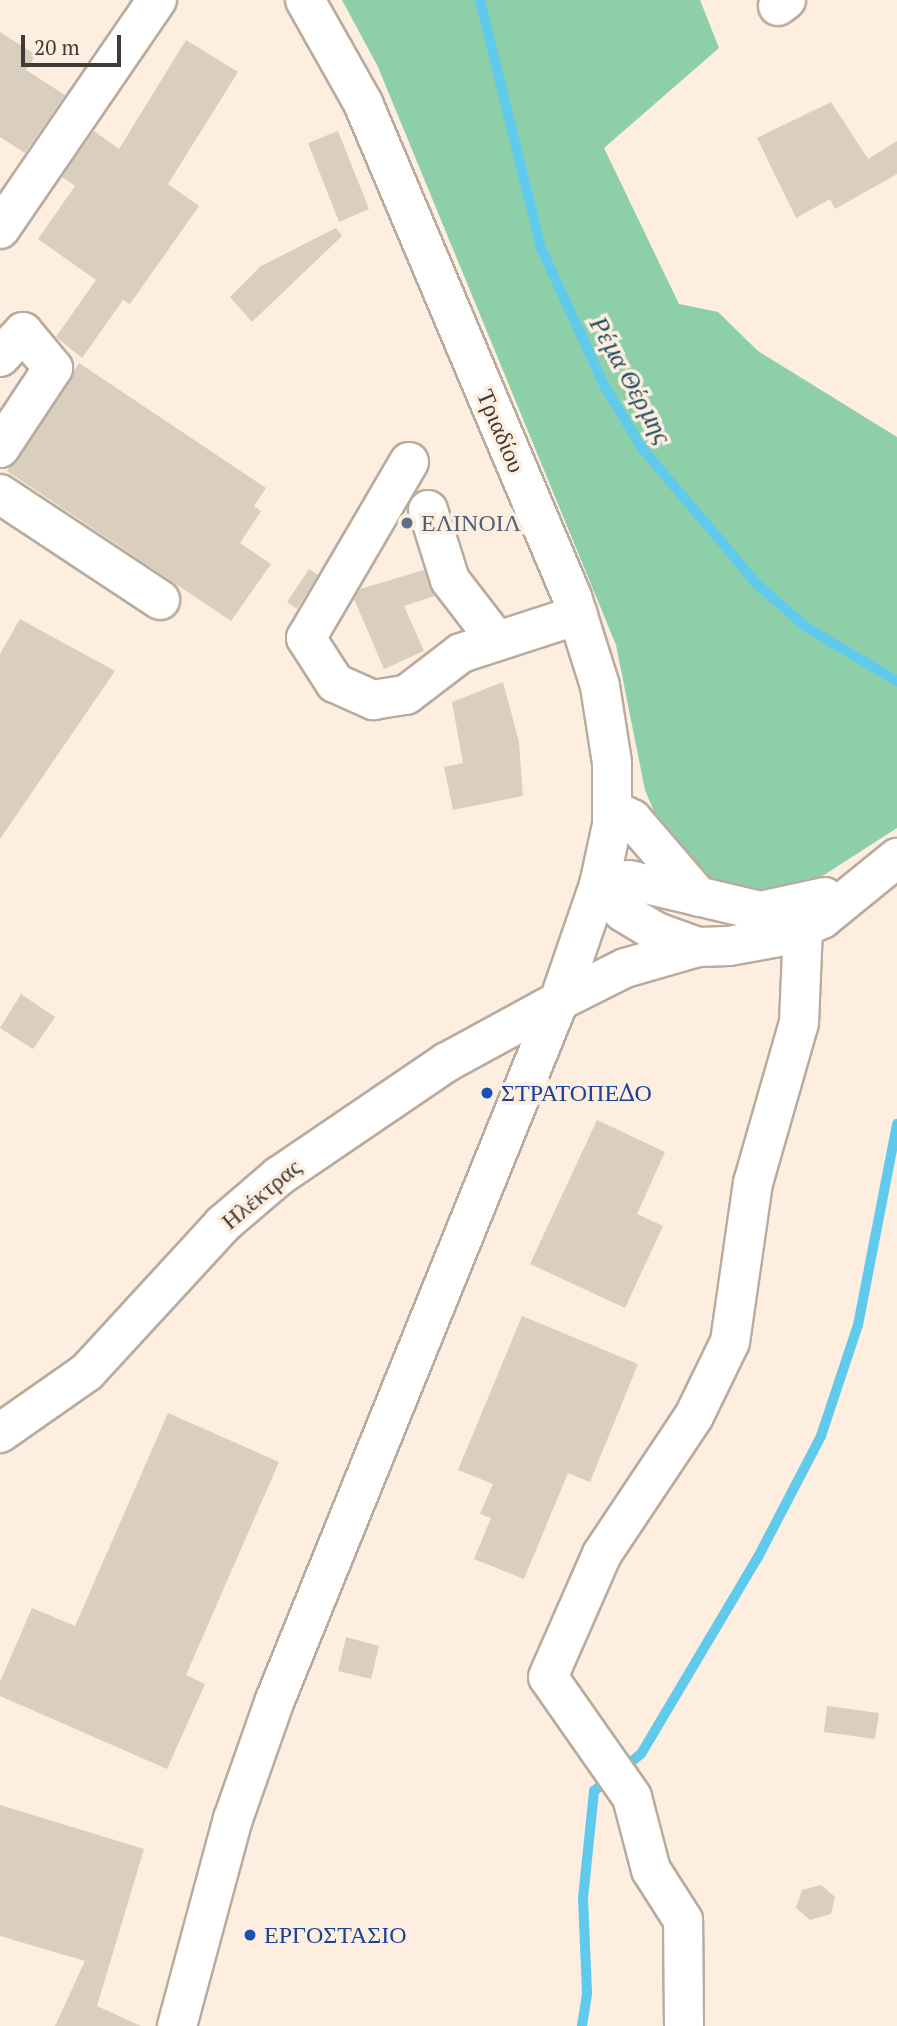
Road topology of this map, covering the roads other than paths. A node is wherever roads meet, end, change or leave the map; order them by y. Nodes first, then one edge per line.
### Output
1 (157, 0) edge
2 (305, 0) edge
3 (0, 229) edge
4 (0, 357) edge
5 (0, 448) edge
6 (409, 462) dead end
7 (0, 494) edge
8 (428, 510) dead end
9 (160, 600) dead end
10 (578, 615) junction
11 (497, 641) junction
12 (613, 810) junction
13 (883, 869) edge
14 (599, 885) junction
15 (707, 902) junction
16 (803, 928) junction
17 (698, 947) junction
18 (559, 1001) junction
19 (0, 1433) edge
20 (177, 2026) edge
21 (684, 2026) edge

1 - 3 street
2 - 10 street, Τριαδίου
4 - 5 street
6 - 11 street
7 - 9 street
8 - 11 street
10 - 11 street
10 - 12 street, Τριαδίου
12 - 14 street, Τριαδίου
12 - 15 street
13 - 15 street
13 - 16 street
14 - 15 street
14 - 17 street
14 - 18 street, Τριαδίου
16 - 17 street
16 - 21 street
17 - 18 street, Ηλέκτρας
18 - 19 street, Ηλέκτρας
18 - 20 street, Τριαδίου

